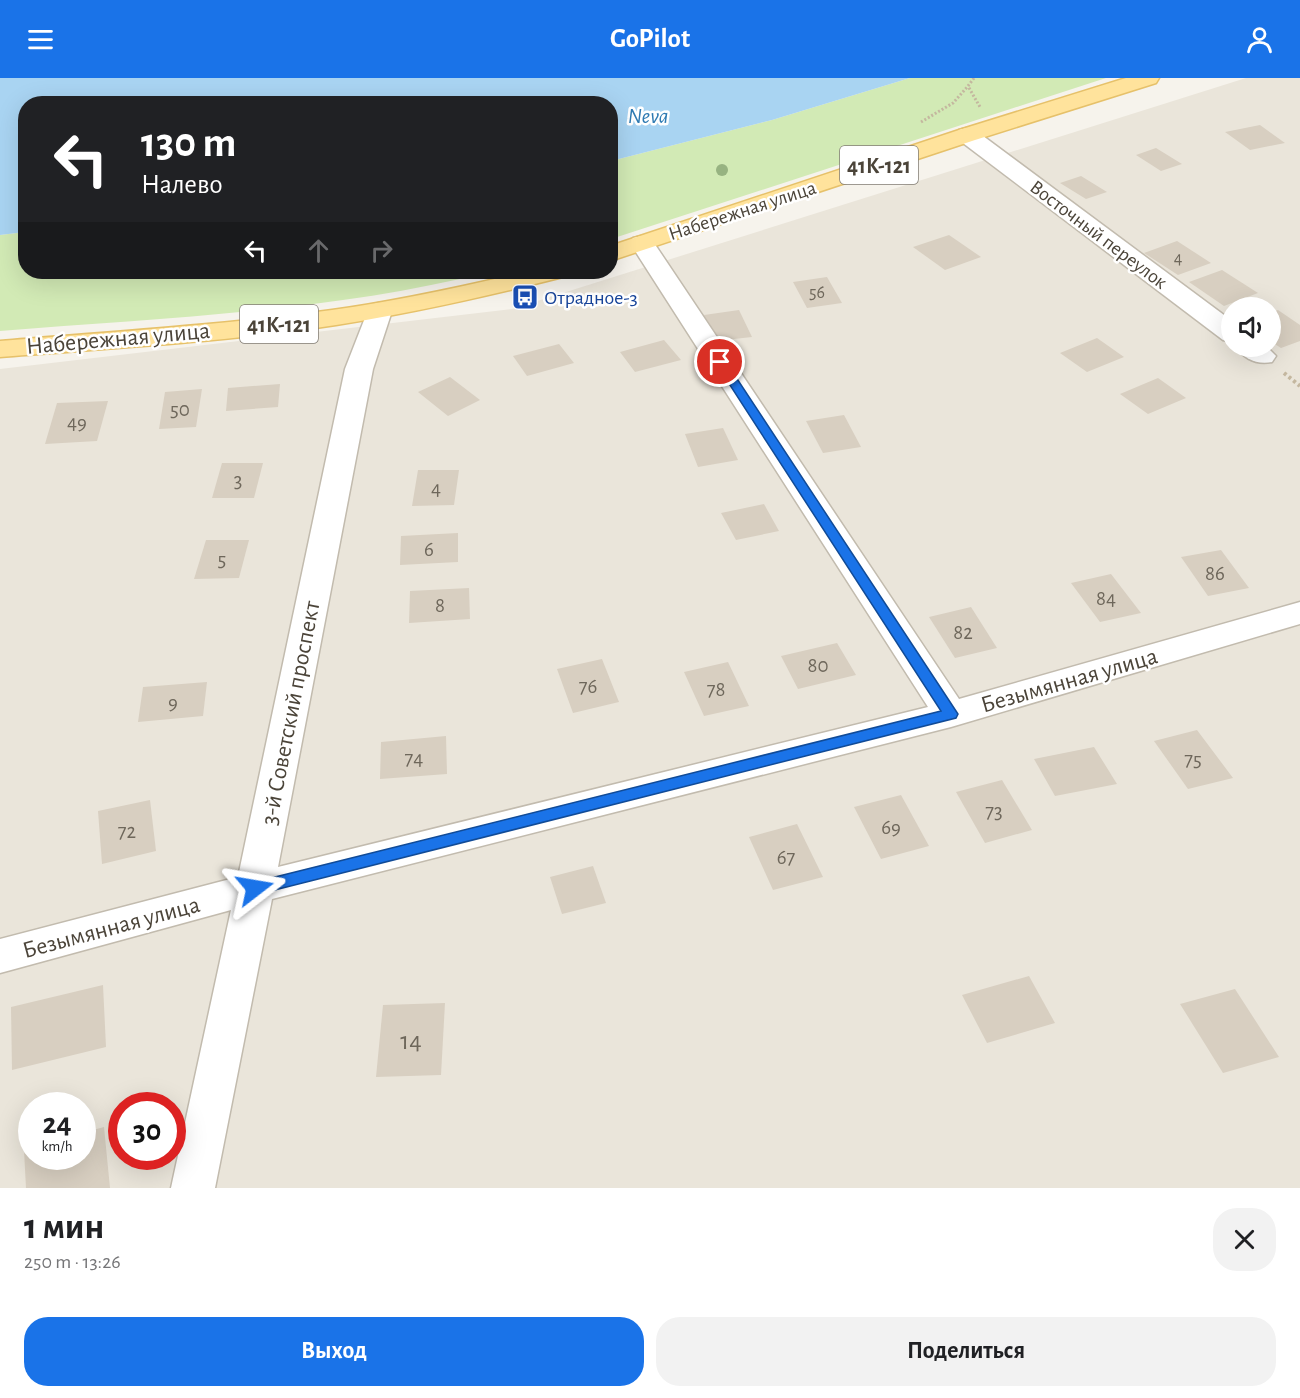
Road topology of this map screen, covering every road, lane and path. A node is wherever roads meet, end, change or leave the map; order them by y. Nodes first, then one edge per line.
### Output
1 (974, 78) edge
2 (1148, 78) edge
3 (968, 86) junction
4 (982, 110) dead end
5 (915, 124) dead end
6 (967, 135) junction
7 (642, 243) junction
8 (618, 251) edge
9 (527, 279) edge
10 (379, 311) junction
11 (1221, 326) edge
12 (0, 349) edge
13 (1300, 613) edge
14 (951, 714) junction
15 (255, 888) junction
16 (0, 956) edge
17 (193, 1188) edge

1 - 3 path
2 - 6 main road, Набережная улица / 41К-121
3 - 4 path
3 - 5 path
6 - 7 main road, Набережная улица / 41К-121
6 - 11 street, Восточный переулок
7 - 8 main road, Набережная улица / 41К-121
7 - 14 street
9 - 10 main road, Набережная улица / 41К-121
10 - 12 main road, Набережная улица / 41К-121
10 - 15 street, 3-й Советский проспект
13 - 14 street, Безымянная улица
14 - 15 street, Безымянная улица
15 - 16 street, Безымянная улица
15 - 17 street, 3-й Советский проспект

